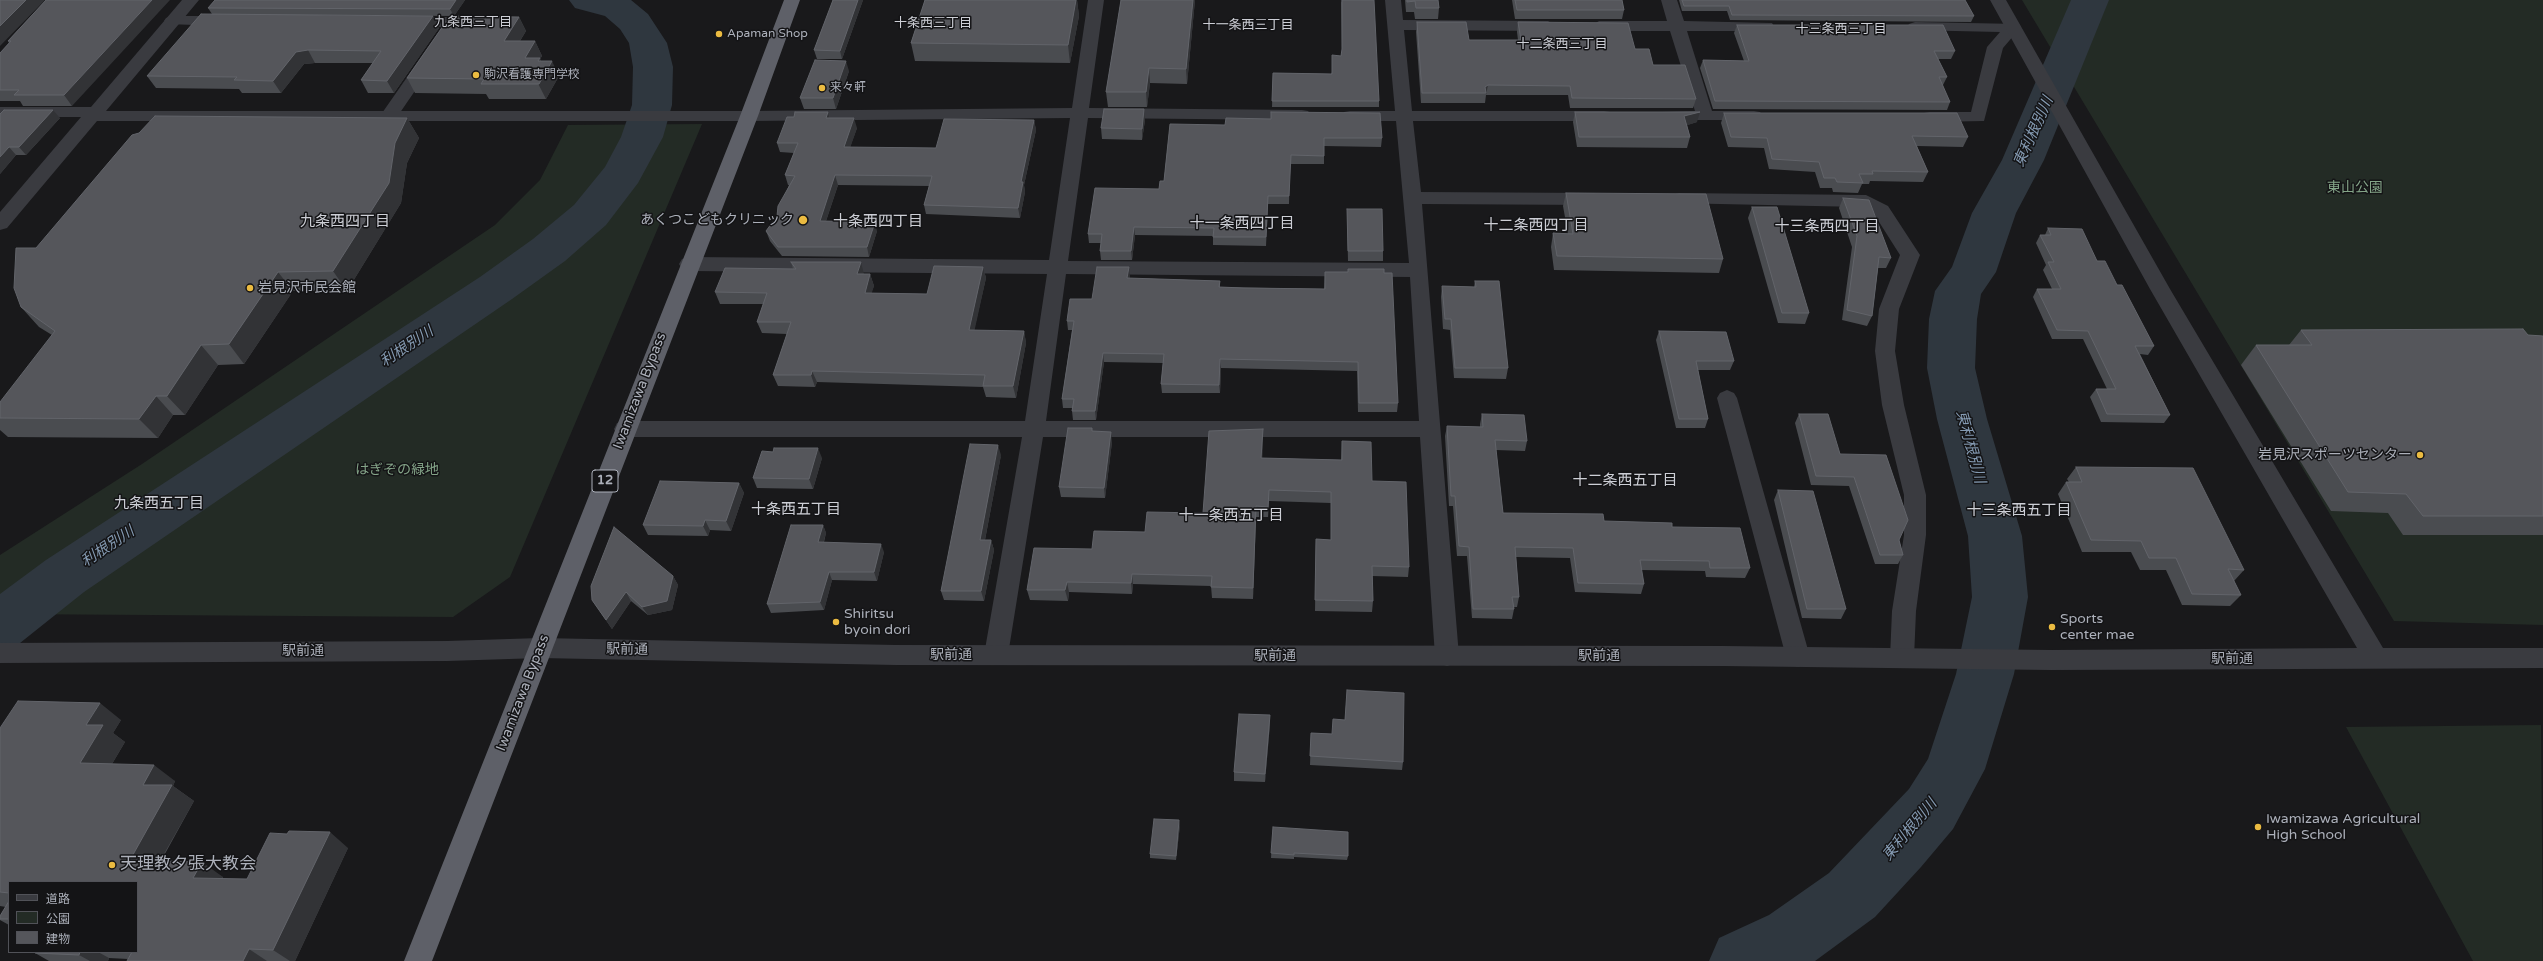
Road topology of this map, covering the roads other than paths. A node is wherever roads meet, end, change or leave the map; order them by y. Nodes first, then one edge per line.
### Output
1 (191, 0) edge
2 (792, 0) edge
3 (1096, 0) edge
4 (1393, 0) edge
5 (1669, 0) edge
6 (1998, 0) edge
7 (172, 21) junction
8 (243, 22) edge
9 (392, 22) edge
10 (1396, 25) junction
11 (1676, 26) junction
12 (1778, 26) edge
13 (1895, 27) edge
14 (2013, 27) junction
15 (0, 112) edge
16 (1080, 113) junction
17 (95, 114) junction
18 (390, 116) junction
19 (749, 116) junction
20 (1405, 116) junction
21 (1618, 116) edge
22 (1650, 116) edge
23 (1705, 116) junction
24 (1767, 116) edge
25 (1915, 117) edge
26 (1411, 198) junction
27 (1610, 199) edge
28 (1657, 199) edge
29 (3, 217) edge
30 (689, 264) junction
31 (1056, 268) junction
32 (1419, 270) junction
33 (1727, 398) dead end
34 (625, 429) junction
35 (1034, 429) junction
36 (1430, 429) junction
37 (540, 648) junction
38 (0, 653) edge
39 (996, 655) junction
40 (1447, 656) junction
41 (1798, 657) junction
42 (2543, 658) edge
43 (1911, 659) junction
44 (2376, 659) junction
45 (418, 961) edge

1 - 7 street
2 - 19 highway, Iwamizawa Bypass / 12
3 - 16 street
4 - 10 street
5 - 11 street
6 - 14 street
7 - 8 street
7 - 17 street
9 - 18 street
10 - 11 street
10 - 20 street
11 - 12 street
11 - 23 street
13 - 14 street
14 - 25 street
14 - 44 street
15 - 17 street
16 - 19 street
16 - 20 street
16 - 31 street
17 - 18 street
17 - 29 street
18 - 19 street
19 - 30 highway, Iwamizawa Bypass / 12
20 - 21 street
20 - 26 street
22 - 23 street
23 - 24 street
26 - 27 street
26 - 32 street
28 - 43 street
30 - 31 street
30 - 34 highway, Iwamizawa Bypass / 12
31 - 32 street
31 - 35 street
32 - 36 street
33 - 41 street
34 - 35 street
34 - 37 highway, Iwamizawa Bypass / 12
35 - 36 street
35 - 39 street
36 - 40 street
37 - 38 street, 駅前通
37 - 39 street, 駅前通
37 - 45 highway, Iwamizawa Bypass / 12
39 - 40 street, 駅前通
40 - 41 street, 駅前通
41 - 43 street, 駅前通
42 - 44 street, 駅前通
43 - 44 street, 駅前通

